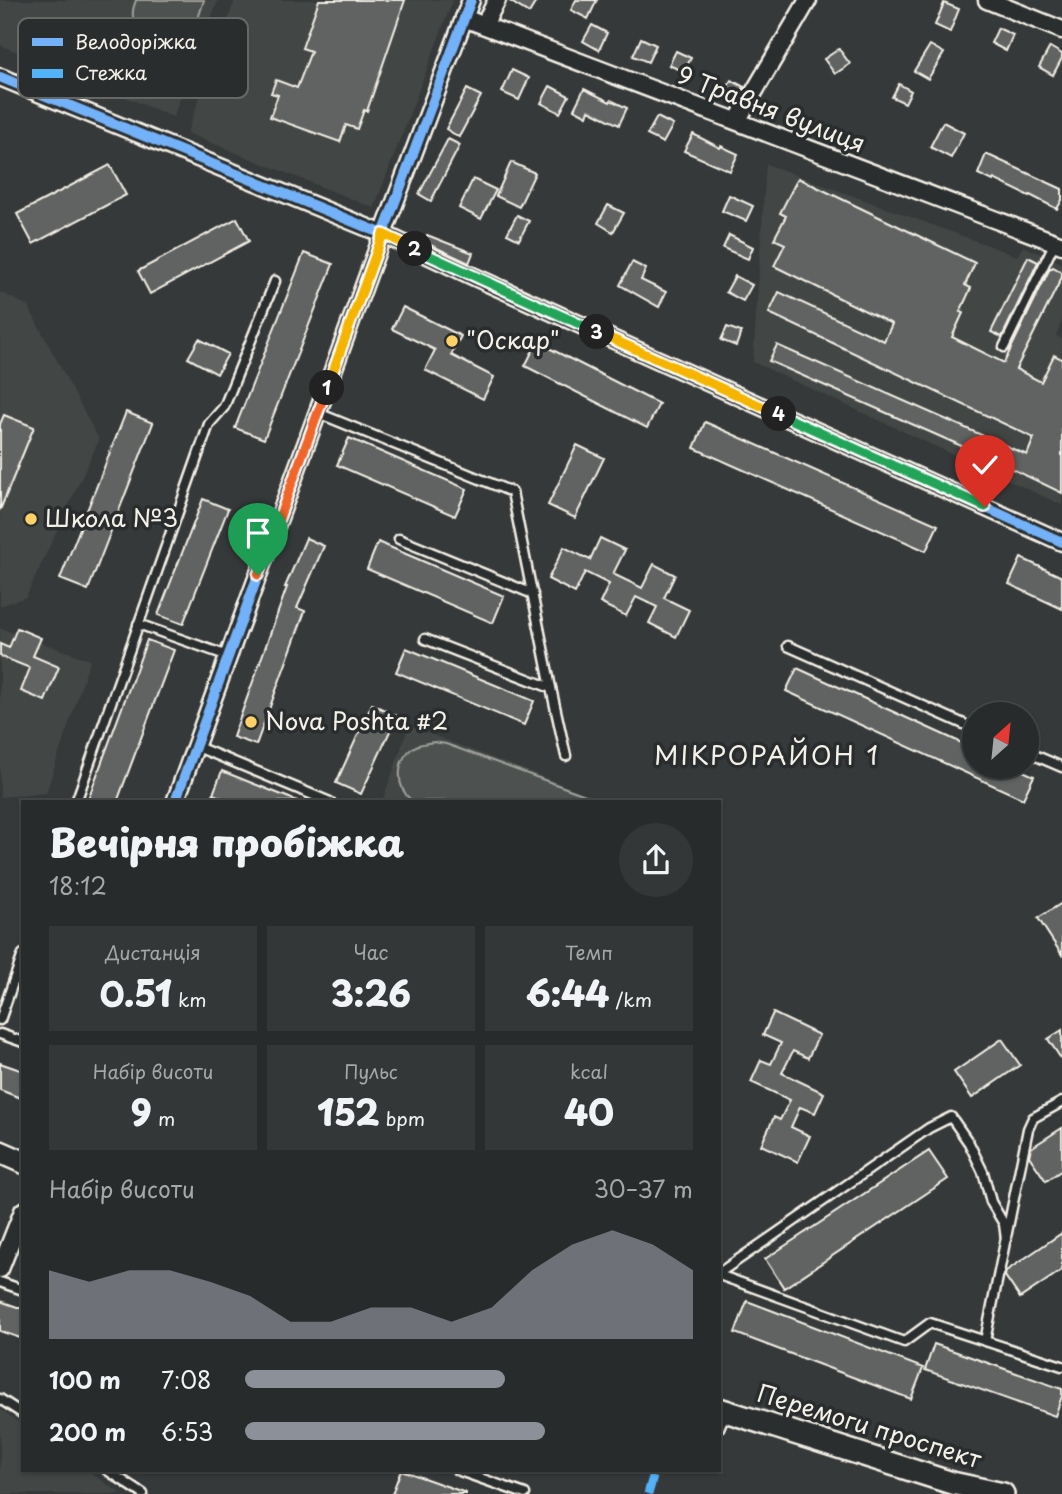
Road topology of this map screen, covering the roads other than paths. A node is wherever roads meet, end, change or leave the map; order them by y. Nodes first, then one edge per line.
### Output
1 (471, 0) edge
2 (497, 0) edge
3 (808, 0) edge
4 (988, 0) edge
5 (464, 18) junction
6 (484, 25) junction
7 (1062, 30) edge
8 (0, 77) edge
9 (18, 84) edge
10 (51, 98) edge
11 (737, 121) junction
12 (383, 234) junction
13 (1058, 243) edge
14 (275, 281) dead end
15 (1004, 347) dead end
16 (318, 413) junction
17 (398, 539) dead end
18 (1062, 542) edge
19 (533, 594) junction
20 (138, 624) junction
21 (425, 639) dead end
22 (788, 646) dead end
23 (228, 656) junction
24 (551, 688) junction
25 (962, 723) edge
26 (195, 746) junction
27 (566, 755) dead end
28 (1040, 758) edge
29 (1062, 767) edge
30 (77, 800) edge
31 (176, 800) edge
32 (325, 800) edge
33 (21, 960) edge
34 (0, 1020) edge
35 (0, 1034) edge
36 (21, 1041) edge
37 (1062, 1102) edge
38 (0, 1152) edge
39 (21, 1160) edge
40 (21, 1216) edge
41 (1006, 1239) junction
42 (0, 1269) edge
43 (721, 1273) edge
44 (721, 1275) edge
45 (0, 1282) edge
46 (21, 1289) edge
47 (985, 1341) junction
48 (1062, 1366) edge
49 (0, 1399) edge
50 (21, 1413) edge
51 (722, 1416) edge
52 (110, 1472) edge
53 (463, 1472) edge
54 (956, 1488) edge
55 (143, 1494) edge
56 (525, 1494) edge
57 (1003, 1494) edge

1 - 5 street
2 - 6 street
3 - 11 street
4 - 7 street
5 - 6 street, 9 Травня вулиця
5 - 12 street
6 - 11 street, 9 Травня вулиця
8 - 9 street
10 - 12 street
11 - 13 street, 9 Травня вулиця
12 - 16 street
12 - 18 street
13 - 15 lane
14 - 20 lane
16 - 19 lane
16 - 23 street
17 - 19 lane
19 - 24 lane
20 - 23 lane
20 - 30 lane
21 - 24 lane
22 - 25 lane
23 - 26 street
24 - 27 lane
26 - 31 street
26 - 32 lane
28 - 29 lane
33 - 34 lane
35 - 36 lane
37 - 41 lane
38 - 39 street
40 - 42 street
41 - 43 lane
41 - 47 lane
44 - 47 lane
45 - 46 lane
47 - 48 lane
49 - 50 lane
51 - 54 street, Перемоги проспект
52 - 55 lane
53 - 56 lane
54 - 57 street, Перемоги проспект

